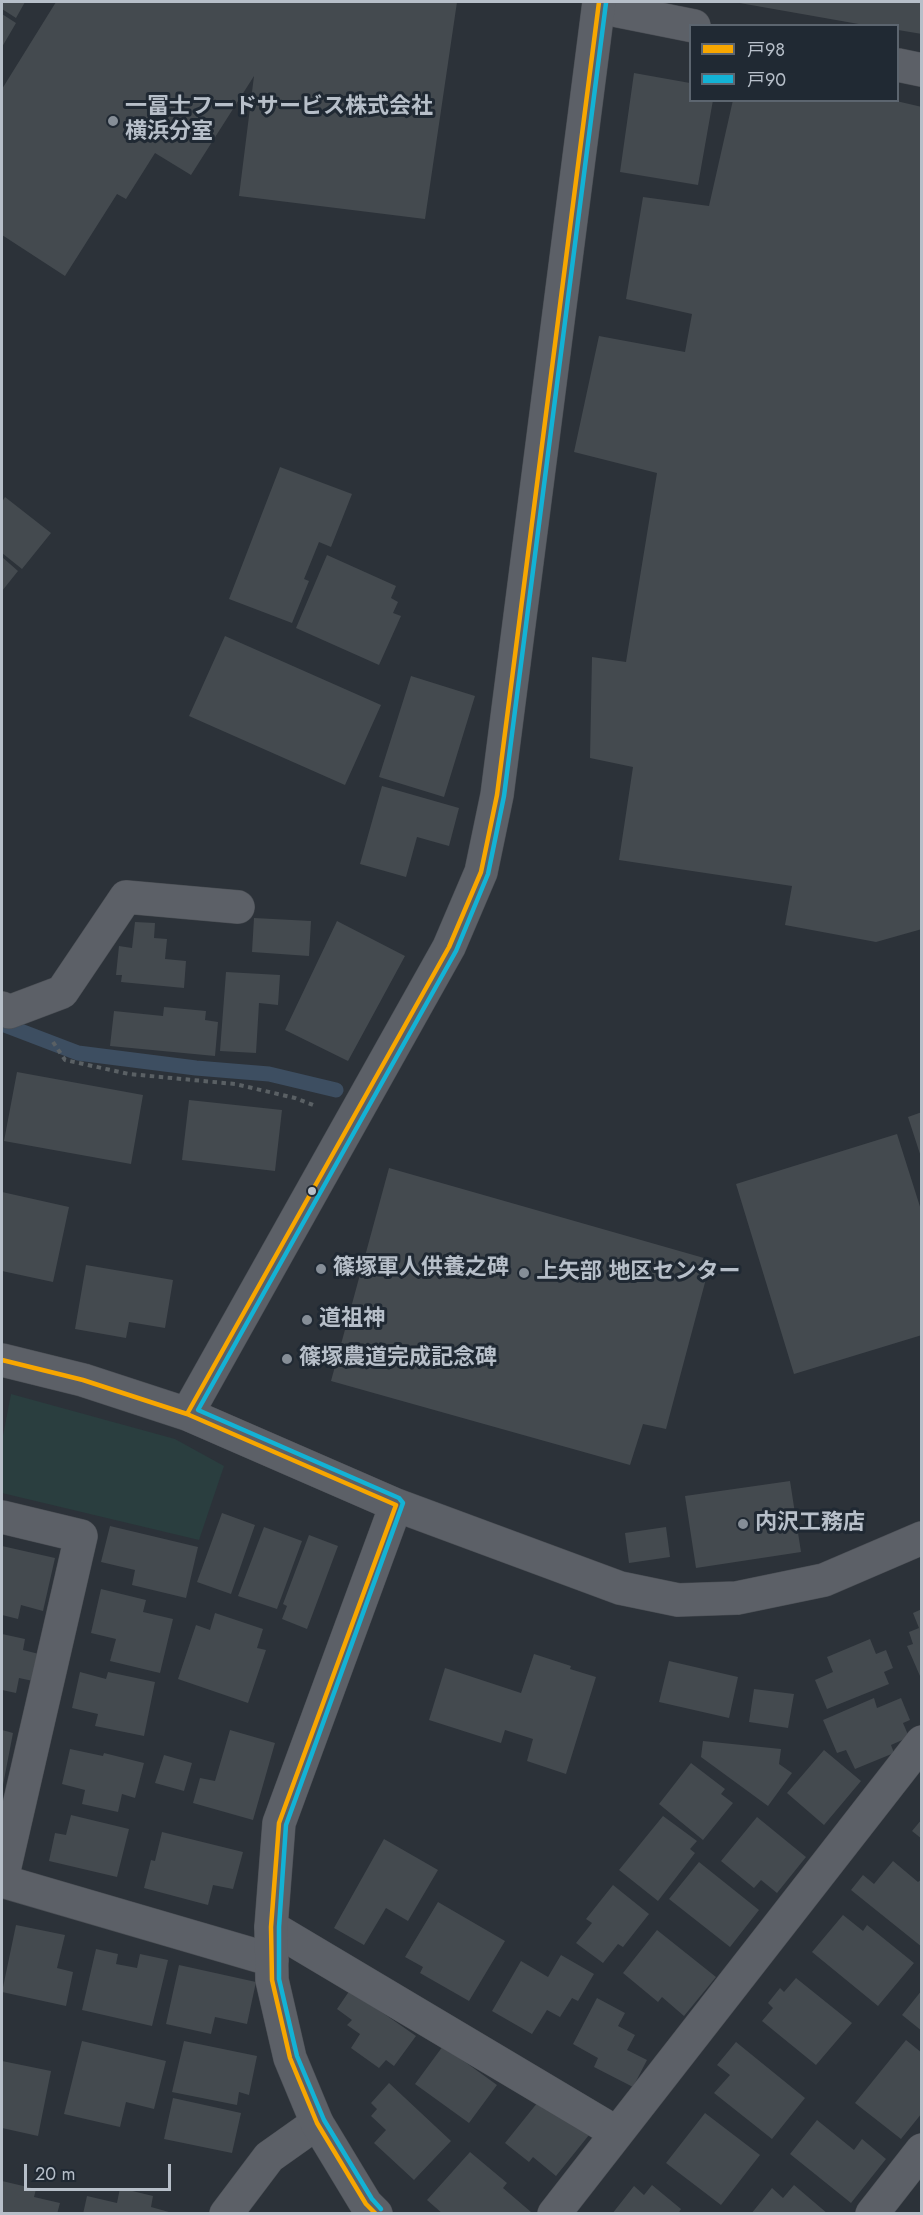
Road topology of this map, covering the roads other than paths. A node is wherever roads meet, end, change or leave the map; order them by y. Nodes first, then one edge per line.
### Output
1 (599, 4) edge
2 (689, 25) edge
3 (899, 65) edge
4 (921, 70) edge
5 (238, 908) dead end
6 (5, 1010) edge
7 (2, 1360) edge
8 (188, 1414) junction
9 (396, 1505) junction
10 (2, 1517) edge
11 (921, 1538) edge
12 (921, 1742) edge
13 (2, 1880) edge
14 (271, 1928) junction
15 (272, 1960) junction
16 (317, 2123) junction
17 (617, 2133) junction
18 (921, 2150) edge
19 (226, 2214) edge
20 (376, 2214) edge
21 (554, 2214) edge
22 (872, 2214) edge

1 - 2 street
1 - 8 street
3 - 4 street
5 - 6 street
7 - 8 street
8 - 9 street
9 - 11 street
9 - 14 street
10 - 13 street
12 - 17 street
13 - 15 street
14 - 15 street
14 - 17 street
15 - 16 street
16 - 19 street
16 - 20 street
17 - 21 street
18 - 22 street

